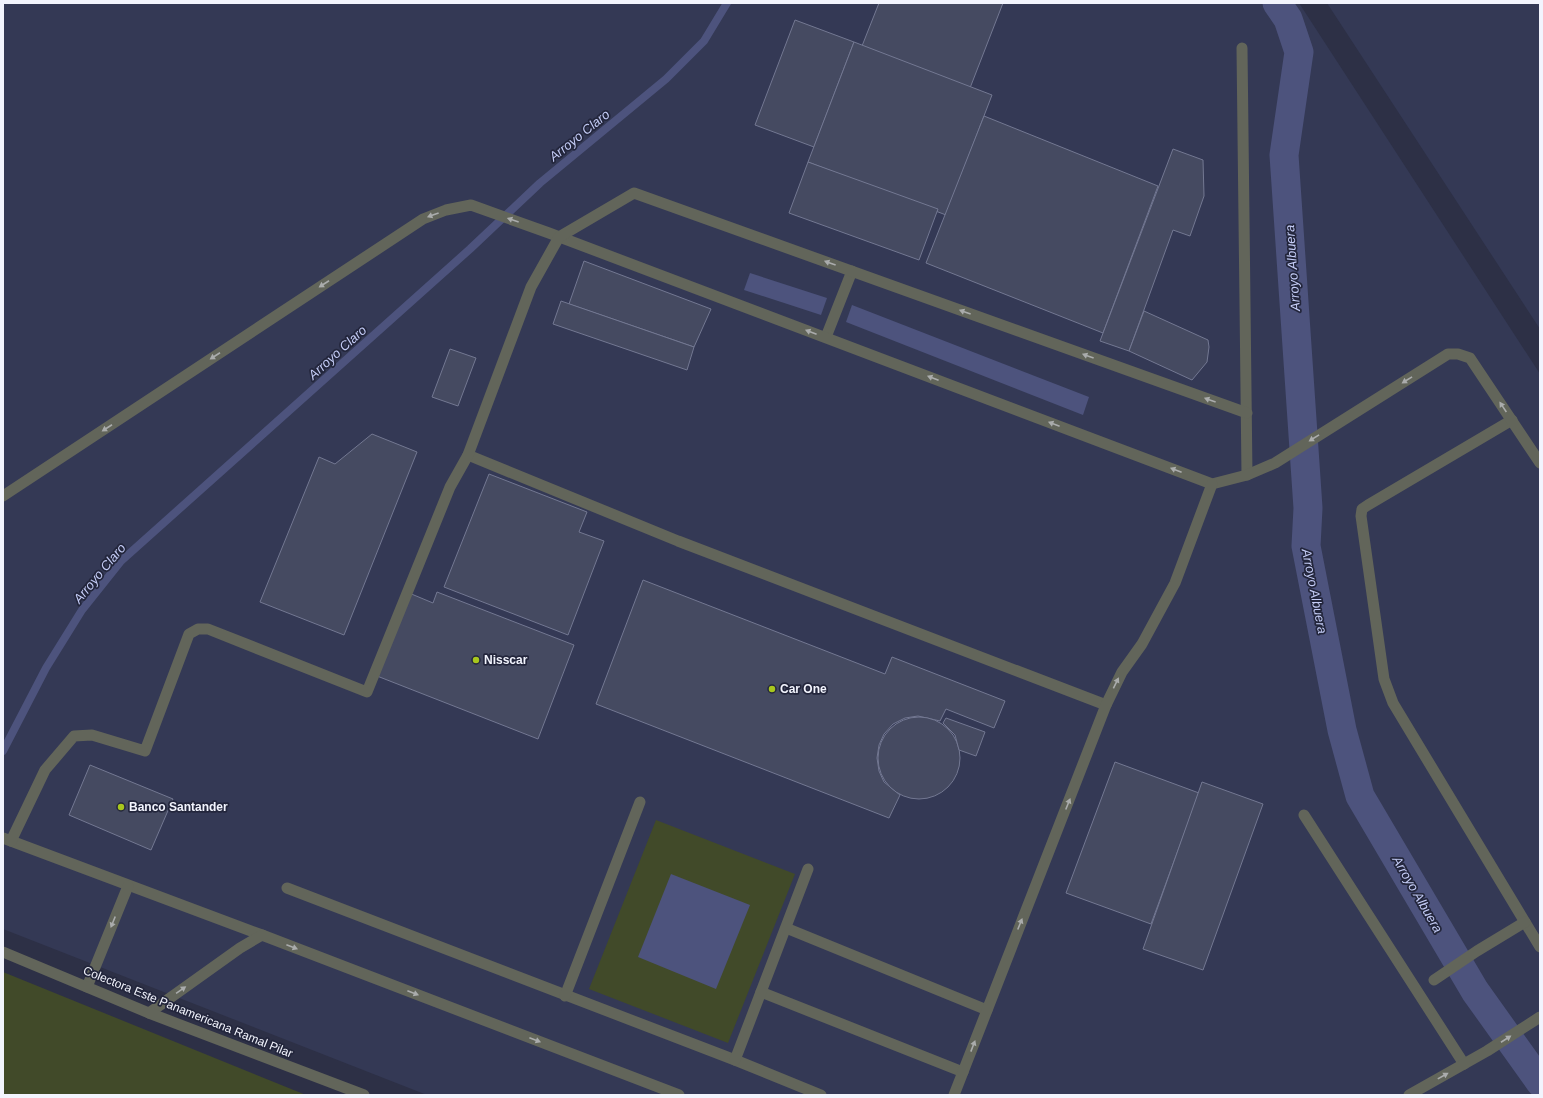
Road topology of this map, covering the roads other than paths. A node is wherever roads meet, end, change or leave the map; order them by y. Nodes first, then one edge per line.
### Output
1 (1242, 48) dead end
2 (554, 235) junction
3 (852, 271) junction
4 (826, 337) junction
5 (1247, 413) junction
6 (1512, 420) junction
7 (468, 455) junction
8 (1540, 462) edge
9 (1247, 475) junction
10 (1212, 484) junction
11 (3, 496) edge
12 (1106, 705) junction
13 (640, 802) dead end
14 (1304, 815) dead end
15 (7, 840) edge
16 (808, 869) dead end
17 (128, 886) junction
18 (287, 888) dead end
19 (1525, 922) junction
20 (786, 928) junction
21 (262, 935) junction
22 (1540, 947) edge
23 (3, 952) edge
24 (1434, 980) dead end
25 (87, 987) junction
26 (761, 992) junction
27 (565, 996) junction
28 (987, 1010) junction
29 (149, 1013) junction
30 (1540, 1017) edge
31 (735, 1060) junction
32 (1464, 1064) junction
33 (963, 1072) junction
34 (364, 1095) edge
35 (678, 1095) edge
36 (821, 1095) edge
37 (954, 1095) edge
38 (1409, 1095) edge

1 - 5 street
3 -> 2 street
4 -> 2 street
2 - 7 street
2 -> 11 street
3 - 4 street
5 -> 3 street
10 -> 4 street
5 - 9 street
6 - 8 street
6 -> 9 street
6 - 19 street
7 - 12 street
7 - 15 street
9 - 10 street
12 -> 10 street
28 -> 12 street
13 - 27 street
14 - 32 street
15 - 17 street
16 - 20 street
17 - 21 street
17 -> 25 street
18 - 27 street
19 - 22 street
19 - 24 street
20 - 26 street
20 - 28 street
29 -> 21 street
21 -> 35 street
23 - 25 street, Colectora Este Panamericana Ramal Pilar
25 - 29 street, Colectora Este Panamericana Ramal Pilar
26 - 31 street
26 - 33 street
27 - 31 street
33 -> 28 street
29 - 34 street, Colectora Este Panamericana Ramal Pilar
32 -> 30 street
31 - 36 street
38 -> 32 street
33 - 37 street

